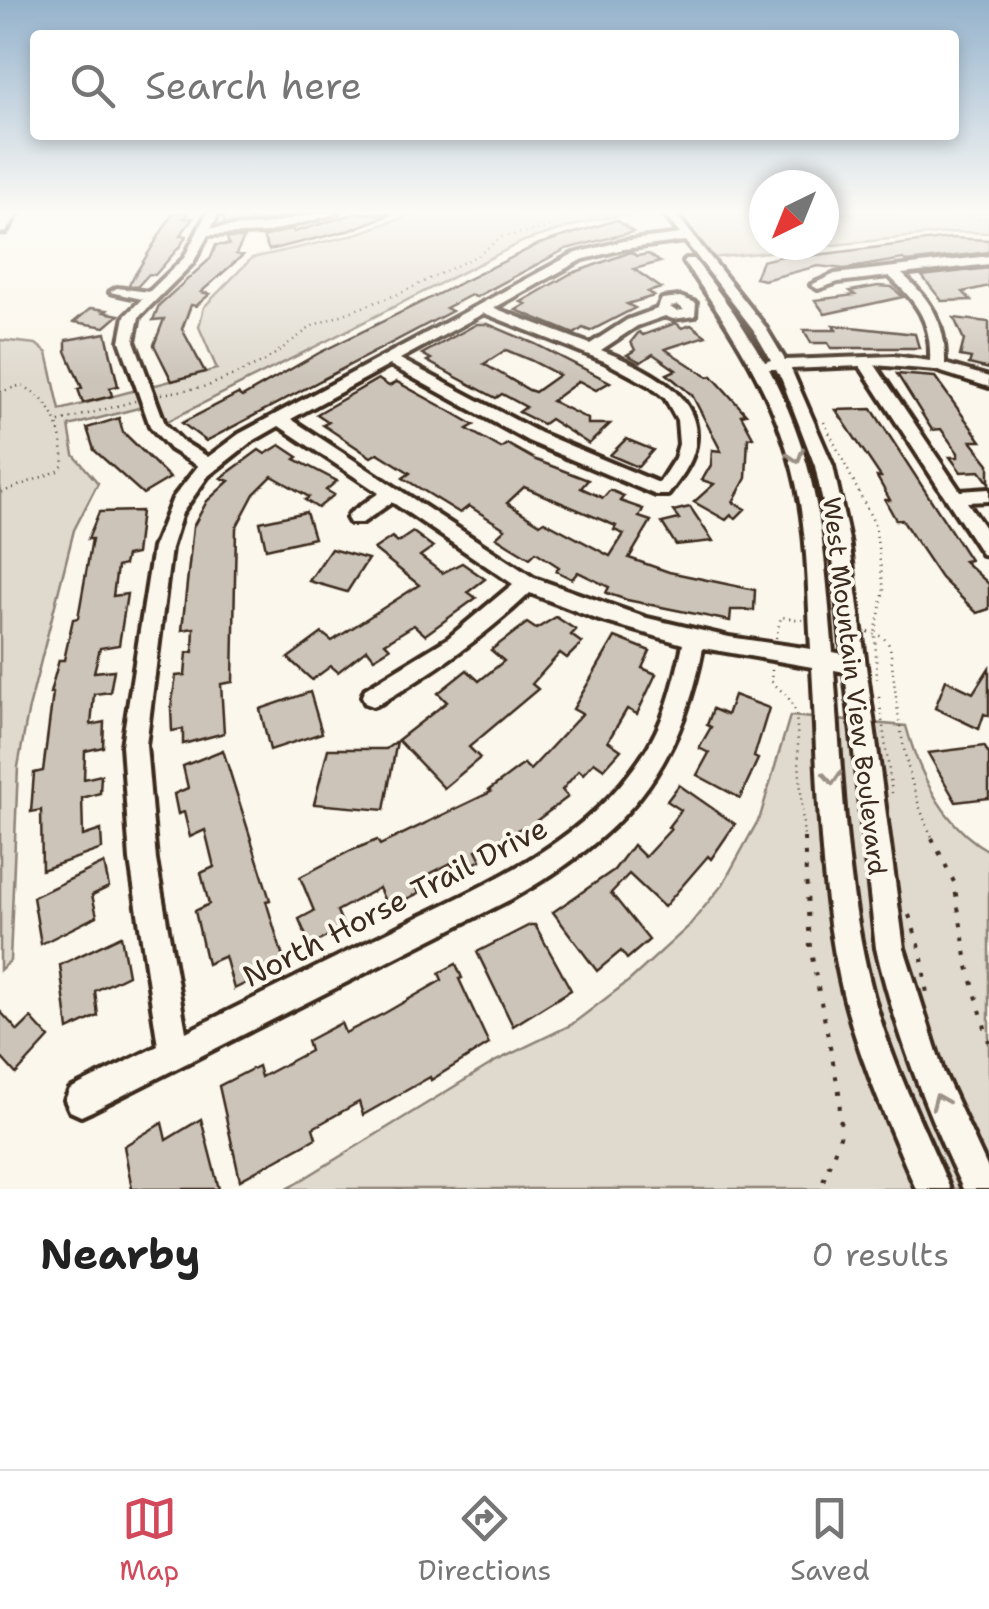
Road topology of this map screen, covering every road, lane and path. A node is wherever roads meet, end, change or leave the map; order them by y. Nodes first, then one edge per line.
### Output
1 (180, 268) edge
2 (451, 268) edge
3 (556, 268) edge
4 (701, 268) edge
5 (913, 268) edge
6 (891, 271) junction
7 (818, 285) dead end
8 (117, 292) dead end
9 (149, 296) junction
10 (482, 308) junction
11 (665, 311) dead end
12 (588, 352) junction
13 (389, 359) junction
14 (864, 360) junction
15 (771, 365) junction
16 (937, 366) junction
17 (989, 382) edge
18 (0, 392) edge
19 (147, 398) junction
20 (280, 419) junction
21 (59, 422) junction
22 (206, 464) junction
23 (0, 492) edge
24 (391, 494) junction
25 (989, 495) edge
26 (954, 497) junction
27 (356, 518) dead end
28 (989, 549) edge
29 (527, 583) junction
30 (694, 640) junction
31 (823, 660) junction
32 (855, 664) junction
33 (373, 696) dead end
34 (174, 1052) junction
35 (81, 1100) dead end
36 (933, 1189) edge
37 (980, 1189) edge

1 - 9 street
2 - 19 path
3 - 10 street
4 - 15 street, West Mountain View Boulevard
5 - 6 street
6 - 7 street
6 - 16 street
8 - 9 street
9 - 19 street
10 - 12 street
10 - 13 street
11 - 12 street
12 - 13 street
13 - 20 street
14 - 15 street
14 - 16 street
14 - 26 street
15 -> 31 street, West Mountain View Boulevard
15 - 32 street, West Mountain View Boulevard
16 - 17 street
18 - 21 path
19 - 21 path
19 - 22 street
20 - 22 street
20 - 24 street
21 - 23 path
22 - 34 street
24 - 27 street
24 - 29 street
25 - 26 street
26 - 28 street
29 - 30 street
29 - 33 street
30 - 31 street
30 - 34 street, North Horse Trail Drive
31 - 32 street
31 -> 36 street, West Mountain View Boulevard
37 -> 32 street, West Mountain View Boulevard
34 - 35 street, North Horse Trail Drive

